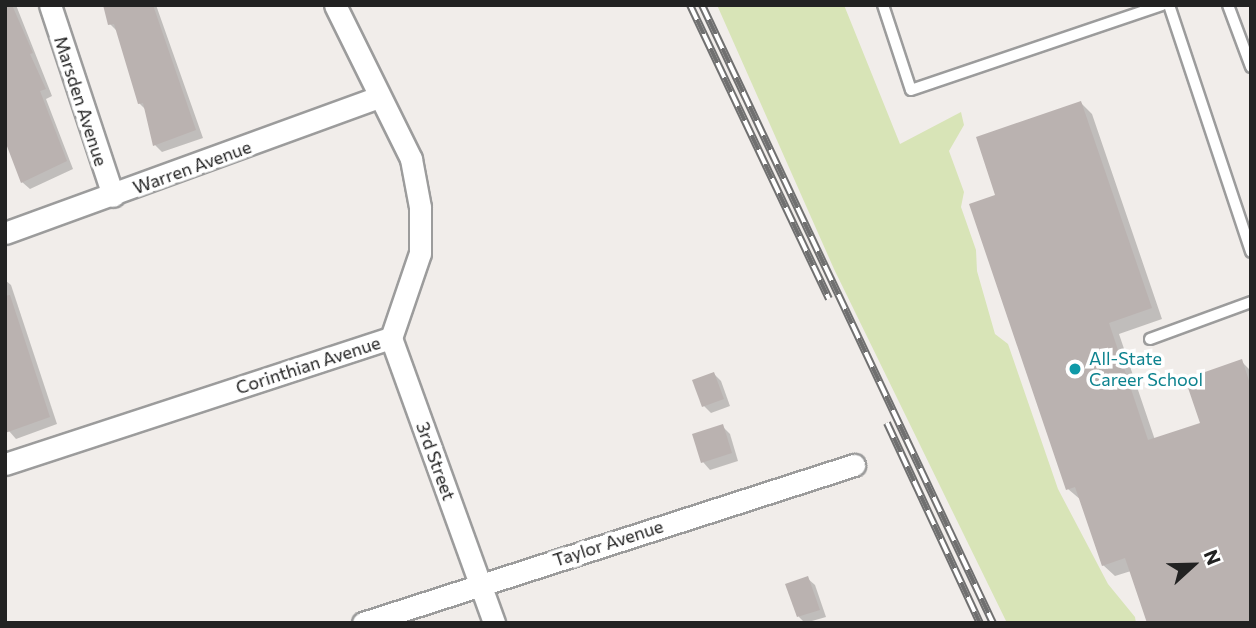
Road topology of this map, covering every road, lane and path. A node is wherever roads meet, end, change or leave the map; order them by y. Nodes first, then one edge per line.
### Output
1 (50, 5) edge
2 (335, 5) edge
3 (883, 5) edge
4 (1162, 5) edge
5 (1170, 5) edge
6 (1228, 5) edge
7 (1251, 67) edge
8 (378, 97) junction
9 (113, 196) junction
10 (5, 233) edge
11 (1251, 252) edge
12 (1251, 302) edge
13 (391, 338) junction
14 (1150, 339) dead end
15 (5, 464) edge
16 (854, 465) dead end
17 (481, 583) junction
18 (363, 623) edge
19 (494, 623) edge

1 - 9 street, Marsden Avenue
2 - 8 street, Corinthian Avenue
3 - 4 lane
5 - 11 lane
6 - 7 lane
8 - 9 street, Warren Avenue
8 - 13 street, Corinthian Avenue
9 - 10 street, Warren Avenue
12 - 14 lane
13 - 15 street, Corinthian Avenue
13 - 17 street, 3rd Street
16 - 17 street, Taylor Avenue
17 - 18 street, Taylor Avenue
17 - 19 street, 3rd Street

